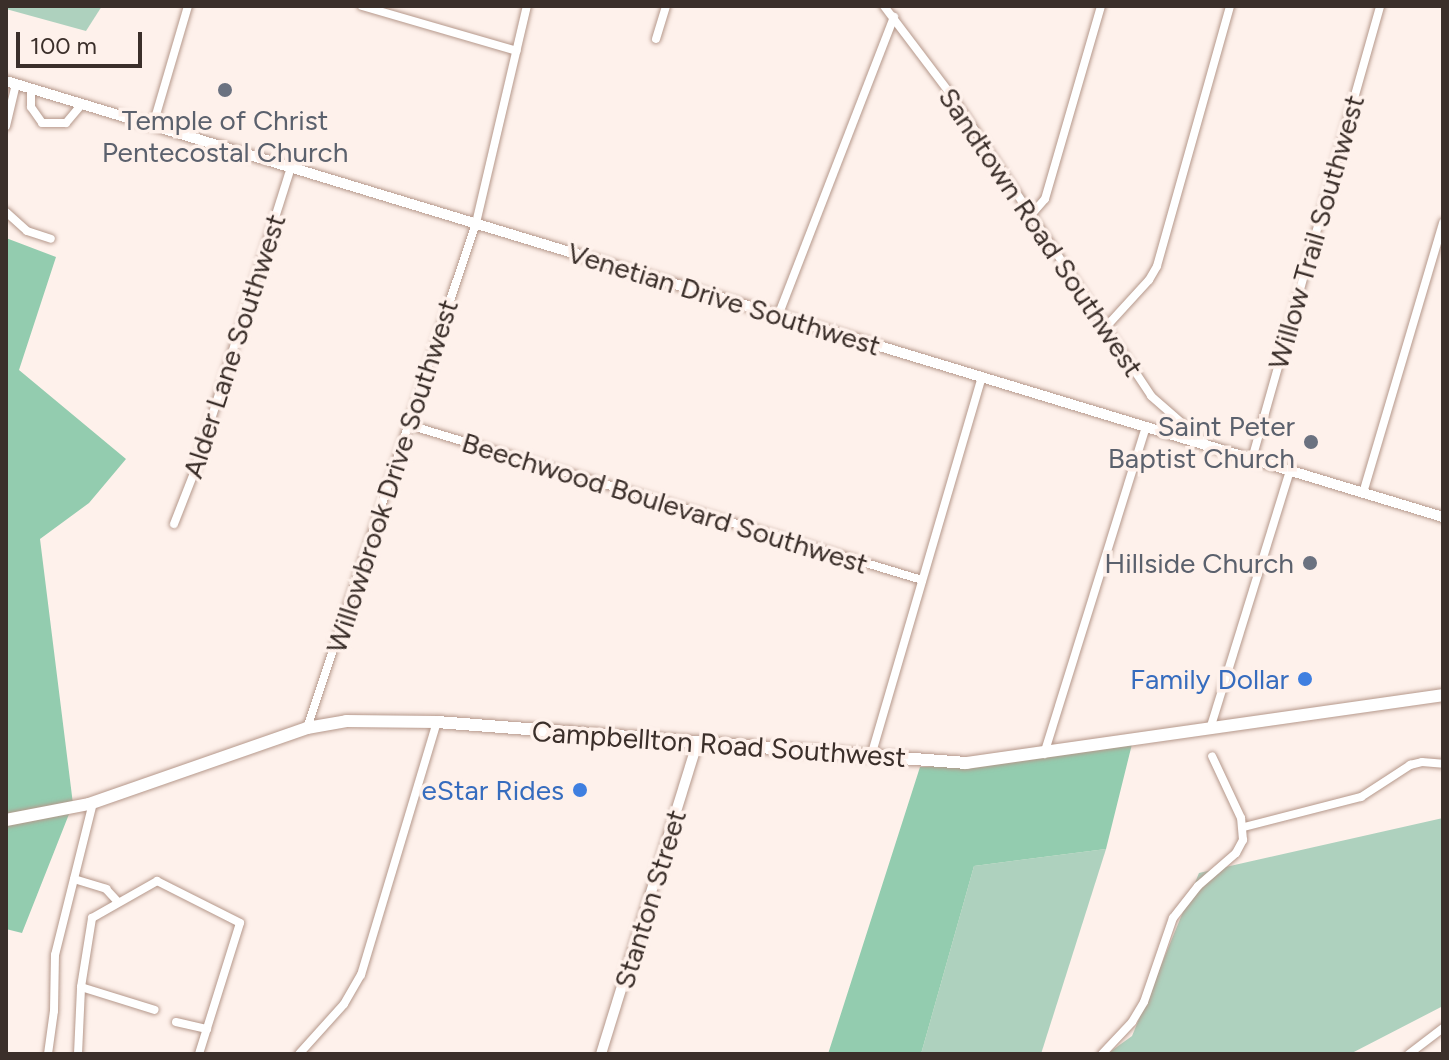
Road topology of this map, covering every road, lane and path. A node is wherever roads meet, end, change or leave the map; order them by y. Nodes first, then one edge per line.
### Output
1 (188, 6) edge
2 (362, 6) edge
3 (527, 6) edge
4 (666, 6) edge
5 (884, 6) edge
6 (1101, 6) edge
7 (1230, 6) edge
8 (1380, 6) edge
9 (894, 17) junction
10 (656, 39) dead end
11 (517, 51) junction
12 (11, 82) edge
13 (31, 88) junction
14 (82, 104) junction
15 (153, 125) junction
16 (6, 126) edge
17 (291, 167) junction
18 (6, 212) edge
19 (1031, 215) junction
20 (476, 223) junction
21 (1443, 223) edge
22 (51, 239) dead end
23 (778, 316) junction
24 (1105, 328) junction
25 (982, 377) junction
26 (409, 425) junction
27 (1146, 427) junction
28 (1210, 446) junction
29 (1252, 459) junction
30 (1290, 471) junction
31 (1363, 493) junction
32 (1443, 517) edge
33 (174, 524) dead end
34 (922, 580) junction
35 (1443, 695) edge
36 (437, 722) junction
37 (307, 728) junction
38 (1209, 730) junction
39 (697, 743) junction
40 (1044, 755) junction
41 (871, 756) junction
42 (1212, 756) dead end
43 (1443, 764) edge
44 (93, 803) junction
45 (6, 820) edge
46 (1244, 827) junction
47 (74, 879) junction
48 (118, 902) junction
49 (81, 987) junction
50 (155, 1010) dead end
51 (176, 1022) dead end
52 (1443, 1028) edge
53 (207, 1029) junction
54 (48, 1054) edge
55 (78, 1054) edge
56 (199, 1054) edge
57 (299, 1054) edge
58 (601, 1054) edge
59 (1102, 1054) edge
60 (1409, 1054) edge

1 - 15 street
2 - 11 street
3 - 11 street, Willowbrook Drive Southwest
4 - 10 street
5 - 9 street, Sandtown Road Southwest
6 - 19 street
7 - 24 street
8 - 29 street, Willow Trail Southwest
9 - 19 street, Sandtown Road Southwest
9 - 23 street
11 - 20 street, Willowbrook Drive Southwest
12 - 13 street, Venetian Drive Southwest
12 - 16 street
13 - 14 street, Venetian Drive Southwest
13 - 14 street
14 - 15 street, Venetian Drive Southwest
15 - 17 street, Venetian Drive Southwest
17 - 20 street, Venetian Drive Southwest
17 - 33 street, Alder Lane Southwest
18 - 22 street
19 - 24 street, Sandtown Road Southwest
20 - 23 street, Venetian Drive Southwest
20 - 26 street, Willowbrook Drive Southwest
21 - 31 street
23 - 25 street, Venetian Drive Southwest
24 - 28 street, Sandtown Road Southwest
25 - 27 street, Venetian Drive Southwest
25 - 34 street
26 - 34 street, Beechwood Boulevard Southwest
26 - 37 street, Willowbrook Drive Southwest
27 - 28 street, Venetian Drive Southwest
27 - 40 street
28 - 29 street, Venetian Drive Southwest
29 - 30 street, Venetian Drive Southwest
30 - 31 street, Venetian Drive Southwest
30 - 38 street
31 - 32 street, Venetian Drive Southwest
34 - 41 street
35 - 38 main road, Campbellton Road Southwest
36 - 37 main road, Campbellton Road Southwest
36 - 39 main road, Campbellton Road Southwest
36 - 57 street
37 - 44 main road, Campbellton Road Southwest
38 - 40 main road, Campbellton Road Southwest
39 - 41 main road, Campbellton Road Southwest
39 - 58 street, Stanton Street
40 - 41 main road, Campbellton Road Southwest
42 - 46 street
43 - 46 street
44 - 45 main road, Campbellton Road Southwest
44 - 47 street
46 - 59 street
47 - 48 street
47 - 54 street
48 - 49 street
48 - 53 street
49 - 50 street
49 - 55 street
51 - 53 street
52 - 60 street
53 - 56 street

